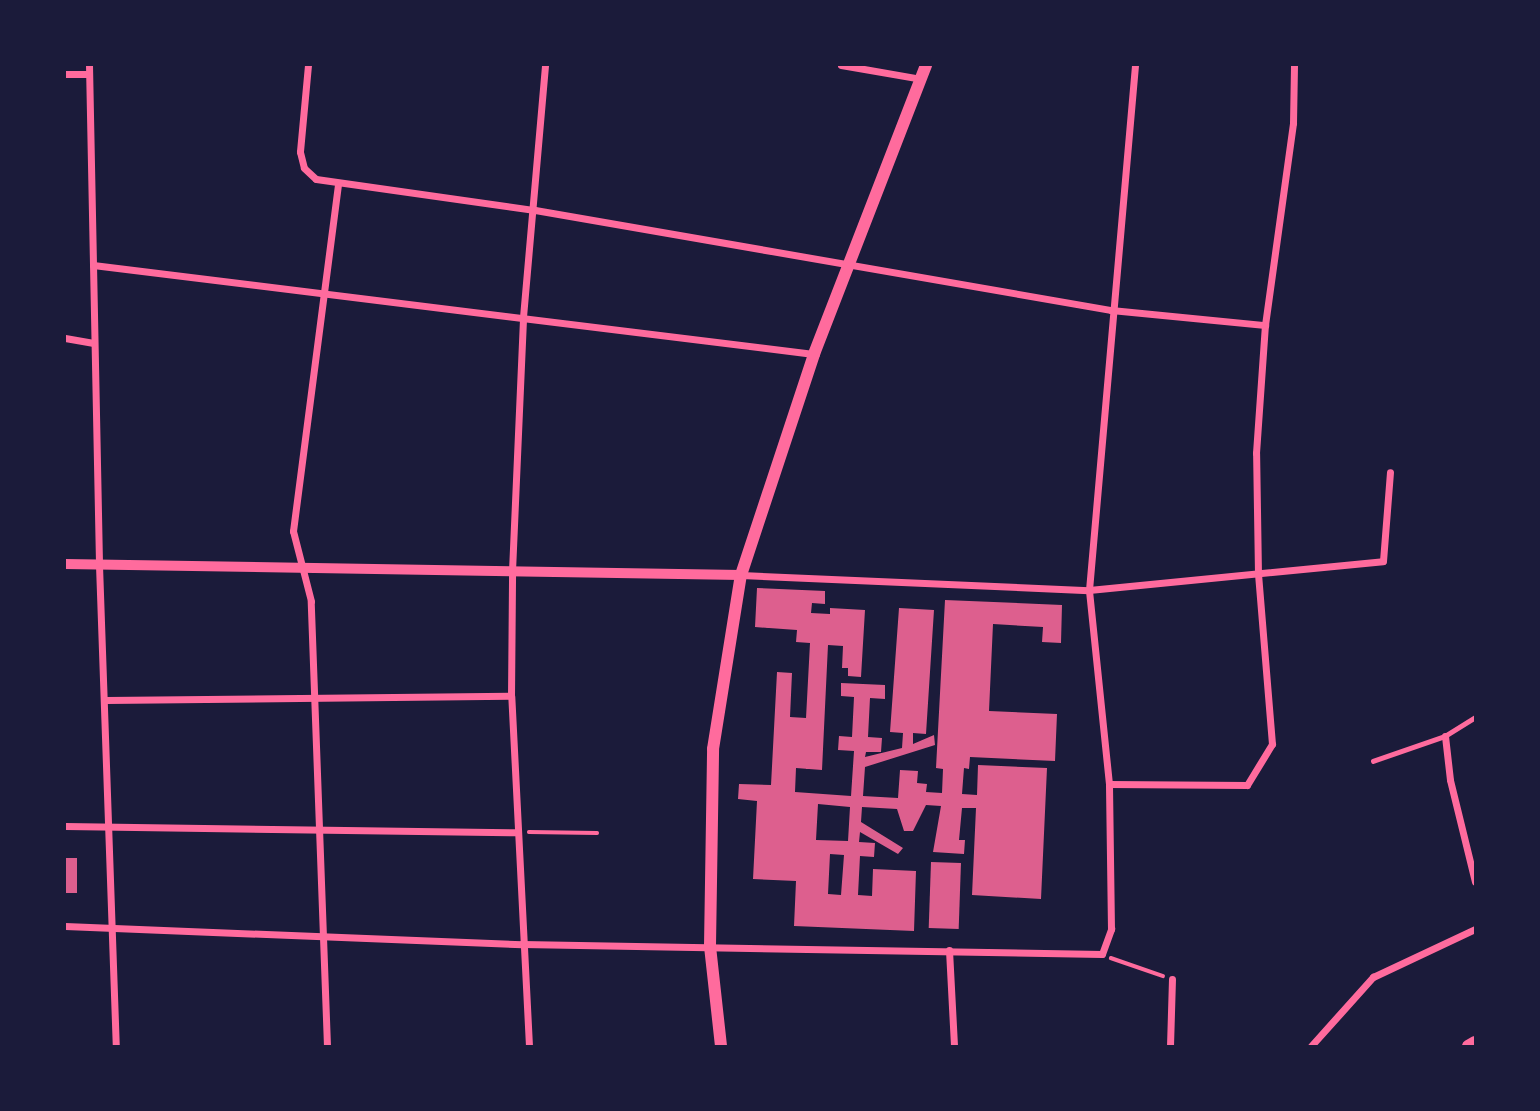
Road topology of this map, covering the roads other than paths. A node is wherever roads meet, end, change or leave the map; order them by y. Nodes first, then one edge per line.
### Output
1 (89, 65) edge
2 (308, 65) edge
3 (545, 65) edge
4 (841, 65) edge
5 (926, 65) edge
6 (1135, 65) edge
7 (1294, 65) edge
8 (65, 74) edge
9 (88, 74) junction
10 (920, 79) junction
11 (338, 184) junction
12 (535, 210) junction
13 (93, 265) junction
14 (847, 268) junction
15 (324, 291) junction
16 (1111, 310) junction
17 (523, 317) junction
18 (1265, 325) junction
19 (65, 338) edge
20 (94, 343) junction
21 (814, 355) junction
22 (1390, 472) dead end
23 (65, 564) edge
24 (99, 565) junction
25 (301, 568) junction
26 (512, 571) junction
27 (1258, 574) junction
28 (741, 575) junction
29 (1089, 590) junction
30 (511, 696) junction
31 (314, 697) junction
32 (106, 700) junction
33 (1475, 717) edge
34 (1445, 736) junction
35 (1373, 761) dead end
36 (1109, 784) junction
37 (65, 826) edge
38 (110, 827) junction
39 (318, 827) junction
40 (518, 832) junction
41 (1475, 882) edge
42 (65, 926) edge
43 (110, 927) junction
44 (1475, 929) edge
45 (325, 936) junction
46 (523, 944) junction
47 (710, 947) junction
48 (949, 950) junction
49 (1171, 979) road end
50 (1475, 1042) edge
51 (116, 1046) edge
52 (327, 1046) edge
53 (529, 1046) edge
54 (721, 1046) edge
55 (954, 1046) edge
56 (1170, 1046) edge
57 (1311, 1046) edge
58 (1468, 1046) edge

1 - 9 street
2 - 11 street
3 - 12 street
4 - 10 street
5 - 10 main road
6 - 16 street
7 - 18 street
8 - 9 street
9 - 13 street
10 - 14 main road
11 - 12 street
11 - 15 street
12 - 14 street
12 - 17 street
13 - 15 street
13 - 20 street
14 - 16 street
14 - 21 main road
15 - 17 street
15 - 25 street
16 - 18 street
16 - 29 street
17 - 21 street
17 - 26 street
18 - 27 street
19 - 20 street
20 - 24 street
21 - 28 main road
22 - 27 street
23 - 24 street
24 - 25 street
24 - 32 street
25 - 26 street
25 - 31 street
26 - 28 street
26 - 30 street
27 - 29 street
27 - 36 street
28 - 29 street
28 - 47 main road
29 - 36 street
30 - 31 street
30 - 40 street
31 - 32 street
31 - 39 street
32 - 38 street
33 - 34 lane
34 - 35 lane
34 - 41 street
36 - 48 street
37 - 38 street
38 - 39 street
38 - 43 street
39 - 40 street
39 - 45 street
40 - 46 street
42 - 43 street
43 - 45 street
43 - 51 street
44 - 57 street
45 - 46 street
45 - 52 street
46 - 47 street
46 - 53 street
47 - 48 street
47 - 54 main road
48 - 55 street
49 - 56 street
50 - 58 main road

